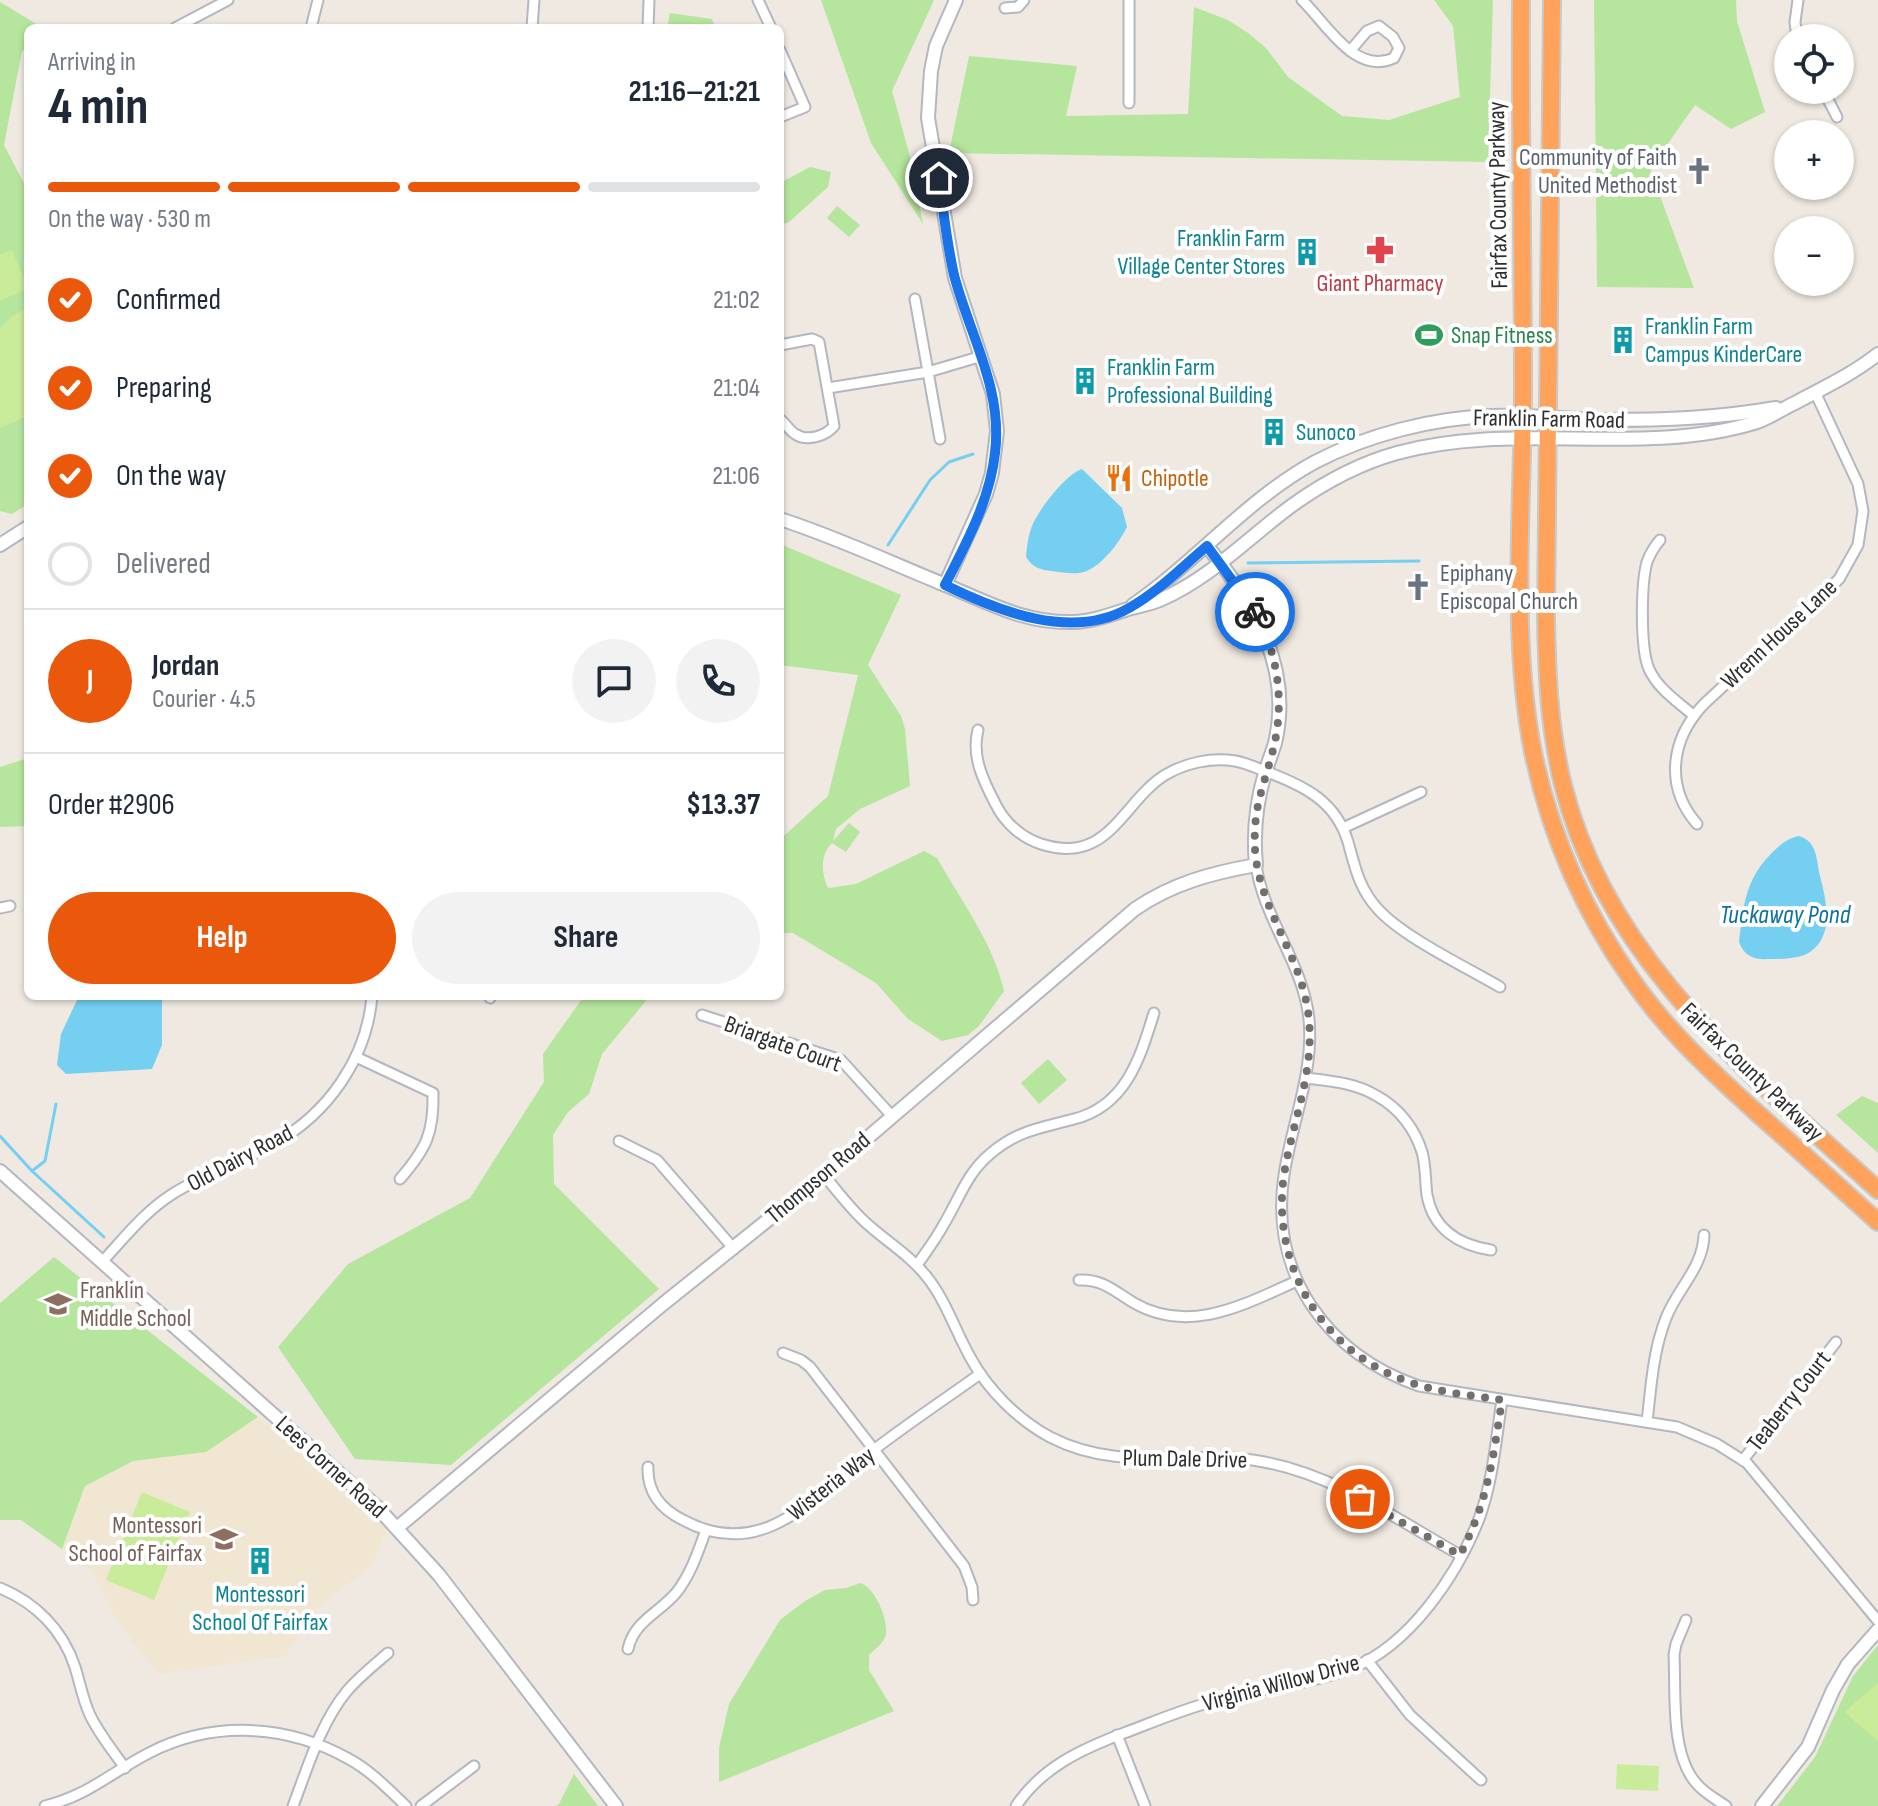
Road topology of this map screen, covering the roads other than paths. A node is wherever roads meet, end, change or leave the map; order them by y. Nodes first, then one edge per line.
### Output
1 (228, 0) edge
2 (318, 0) edge
3 (534, 0) edge
4 (649, 0) edge
5 (758, 0) edge
6 (956, 0) edge
7 (1024, 0) edge
8 (1129, 0) edge
9 (1302, 0) edge
10 (1521, 0) edge
11 (1552, 0) edge
12 (1798, 0) edge
13 (1005, 8) dead end
14 (183, 24) edge
15 (312, 24) edge
16 (532, 24) edge
17 (648, 24) edge
18 (769, 24) edge
19 (1795, 24) edge
20 (1350, 51) junction
21 (784, 59) edge
22 (1129, 103) dead end
23 (1830, 104) edge
24 (784, 115) edge
25 (1837, 117) dead end
26 (915, 299) dead end
27 (784, 344) edge
28 (1878, 354) edge
29 (982, 356) junction
30 (928, 372) junction
31 (828, 388) junction
32 (1815, 392) junction
33 (1789, 406) junction
34 (1523, 416) junction
35 (1547, 417) junction
36 (784, 423) edge
37 (1523, 437) junction
38 (1546, 437) junction
39 (940, 439) dead end
40 (784, 520) edge
41 (24, 530) edge
42 (1660, 540) dead end
43 (0, 545) edge
44 (1207, 546) junction
45 (1220, 562) junction
46 (945, 585) junction
47 (1127, 610) junction
48 (1693, 715) junction
49 (978, 730) dead end
50 (1265, 771) junction
51 (1421, 792) dead end
52 (1697, 824) dead end
53 (1343, 828) junction
54 (1256, 865) junction
55 (1500, 987) dead end
56 (371, 1000) edge
57 (1154, 1013) dead end
58 (702, 1015) dead end
59 (356, 1057) junction
60 (1306, 1078) junction
61 (891, 1115) junction
62 (619, 1141) dead end
63 (0, 1171) edge
64 (824, 1175) junction
65 (400, 1179) dead end
66 (1878, 1190) edge
67 (1878, 1222) edge
68 (1704, 1235) dead end
69 (734, 1249) junction
70 (1491, 1250) dead end
71 (102, 1262) junction
72 (917, 1265) junction
73 (1079, 1280) dead end
74 (1297, 1281) junction
75 (1836, 1342) dead end
76 (783, 1353) dead end
77 (980, 1374) junction
78 (1502, 1400) junction
79 (1647, 1422) junction
80 (875, 1449) junction
81 (1743, 1460) junction
82 (648, 1467) dead end
83 (398, 1527) junction
84 (706, 1530) junction
85 (1460, 1555) junction
86 (0, 1588) edge
87 (973, 1600) dead end
88 (1686, 1620) dead end
89 (1878, 1621) edge
90 (1878, 1630) edge
91 (628, 1649) dead end
92 (388, 1653) dead end
93 (1367, 1660) junction
94 (1117, 1735) junction
95 (317, 1743) junction
96 (474, 1766) dead end
97 (125, 1768) junction
98 (1481, 1780) dead end
99 (45, 1806) edge
100 (293, 1806) edge
101 (406, 1806) edge
102 (421, 1806) edge
103 (616, 1806) edge
104 (1016, 1806) edge
105 (1145, 1806) edge
106 (1726, 1806) edge
107 (1762, 1806) edge

1 - 14 street
2 - 15 street
3 - 16 street
4 - 17 street
5 - 18 street
6 - 29 street
7 - 13 street
8 - 22 street
9 - 20 street
10 - 34 highway, Fairfax County Parkway
11 - 35 highway, Fairfax County Parkway
12 - 19 street
20 - 20 street
21 - 24 street
23 - 25 street
26 - 30 street
27 - 31 street
28 - 32 street, Franklin Farm Road
29 - 30 street
29 - 46 street
30 - 31 street
30 - 39 street
31 - 36 street
32 - 33 street, Franklin Farm Road
32 - 48 street, Wrenn House Lane
33 - 35 street, Franklin Farm Road
33 - 38 street, Franklin Farm Road
34 - 35 street, Franklin Farm Road
34 - 37 highway, Fairfax County Parkway
34 - 44 street, Franklin Farm Road
35 - 38 highway, Fairfax County Parkway
37 - 38 street, Franklin Farm Road
37 - 45 street, Franklin Farm Road
37 - 67 highway, Fairfax County Parkway
38 - 66 highway, Fairfax County Parkway
40 - 46 street, Franklin Farm Road
41 - 43 street
42 - 48 street
44 - 45 street
44 - 47 street, Franklin Farm Road
45 - 47 street, Franklin Farm Road
45 - 50 street
46 - 47 street, Franklin Farm Road
48 - 52 street, Wrenn House Lane
49 - 50 street
50 - 53 street
50 - 54 street
51 - 53 street
53 - 55 street
54 - 60 street
54 - 61 street, Thompson Road
56 - 59 street, Old Dairy Road
57 - 72 street
58 - 61 street, Briargate Court
59 - 65 street
59 - 71 street, Old Dairy Road
60 - 70 street
60 - 74 street
61 - 64 street, Thompson Road
62 - 69 street
63 - 71 street, Lees Corner Road
64 - 69 street, Thompson Road
64 - 72 street, Plum Dale Drive
68 - 79 street
69 - 83 street, Thompson Road
71 - 83 street, Lees Corner Road
72 - 77 street, Plum Dale Drive
73 - 74 street
74 - 78 street
75 - 81 street, Teaberry Court
76 - 80 street
77 - 80 street, Wisteria Way
77 - 85 street, Plum Dale Drive
78 - 79 street
78 - 85 street, Virginia Willow Drive
79 - 81 street
80 - 84 street, Wisteria Way
80 - 87 street
81 - 89 street
82 - 84 street, Wisteria Way
83 - 103 street, Lees Corner Road
84 - 91 street
85 - 93 street, Virginia Willow Drive
86 - 97 street
88 - 106 street
90 - 107 street
92 - 95 street
93 - 94 street, Virginia Willow Drive
93 - 98 street
94 - 104 street, Virginia Willow Drive
94 - 105 street
95 - 97 street
95 - 100 street
95 - 101 street
96 - 102 street
97 - 99 street

